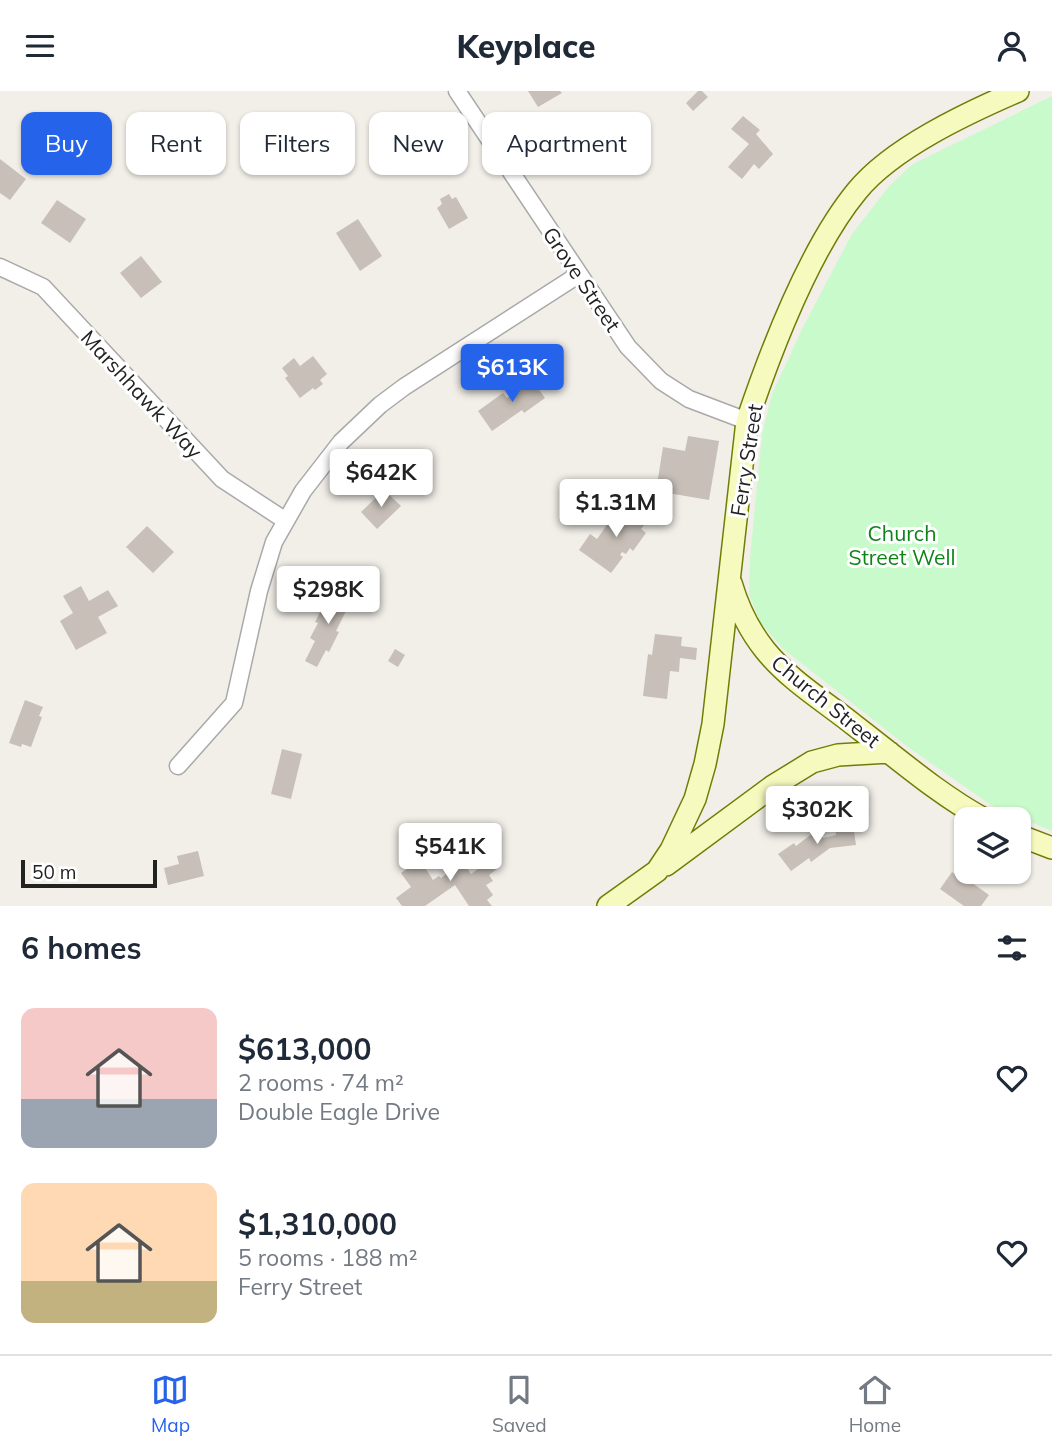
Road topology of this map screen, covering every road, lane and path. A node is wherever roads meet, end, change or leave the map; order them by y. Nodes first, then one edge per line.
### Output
1 (457, 91) edge
2 (1018, 91) edge
3 (0, 267) edge
4 (578, 275) junction
5 (747, 421) junction
6 (286, 521) junction
7 (729, 575) junction
8 (889, 752) junction
9 (178, 766) dead end
10 (966, 807) edge
11 (1031, 840) edge
12 (1052, 848) edge
13 (657, 871) junction
14 (608, 906) edge

1 - 4 street, Grove Street
2 - 5 main road, Ferry Street
3 - 6 street, Marshhawk Way
4 - 5 street, Grove Street
4 - 6 street
5 - 7 main road, Ferry Street
6 - 9 street
7 - 8 main road, Church Street
7 - 13 main road, Ferry Street
8 - 10 main road, Church Street
8 - 13 main road, Church Street
11 - 12 main road
13 - 14 main road, Ferry Street

